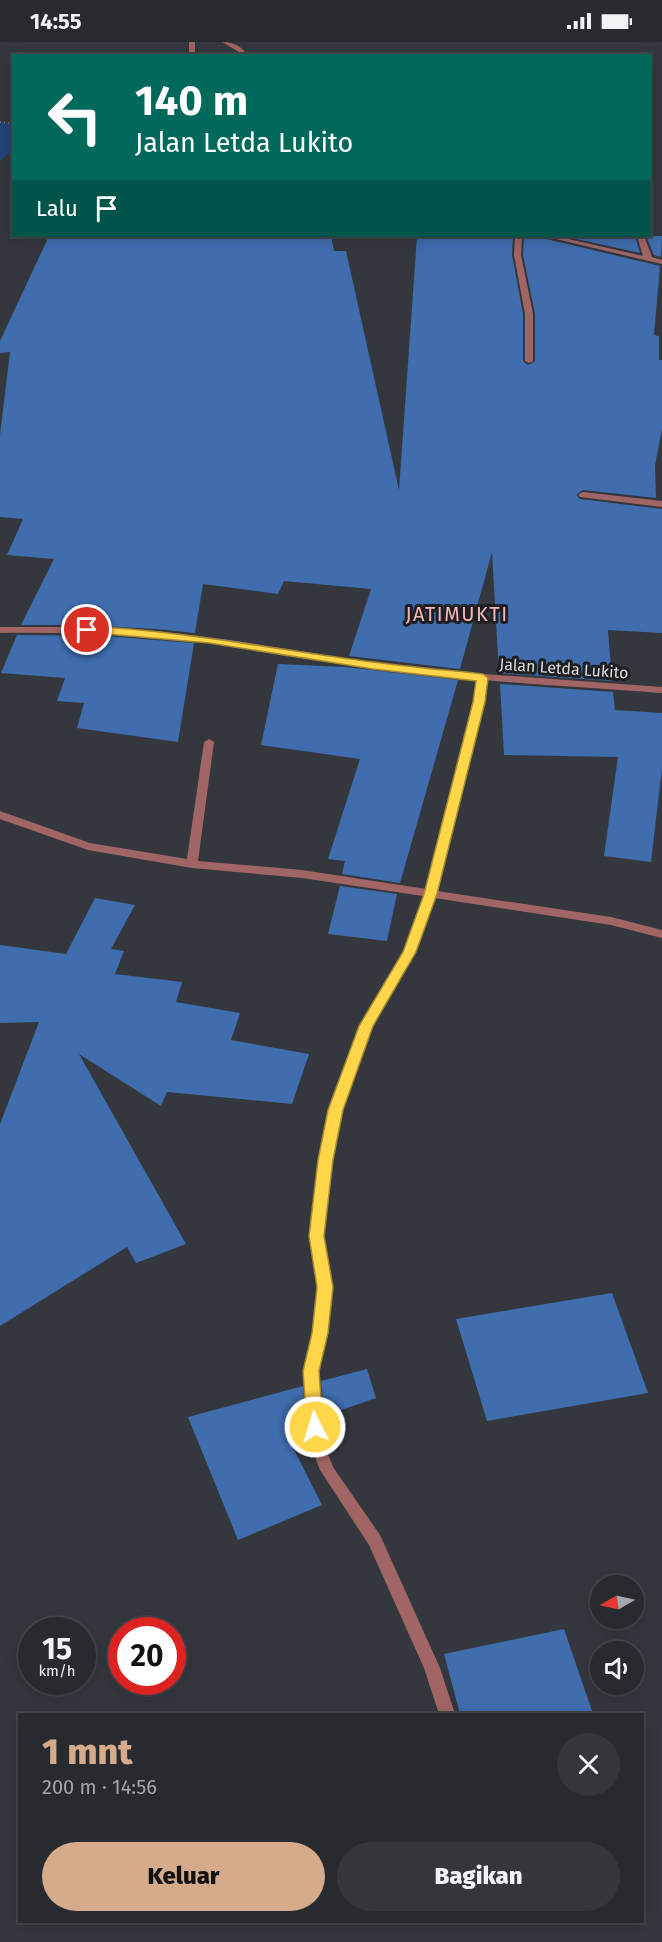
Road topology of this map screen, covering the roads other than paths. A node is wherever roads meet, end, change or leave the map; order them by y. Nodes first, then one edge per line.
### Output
1 (225, 42) edge
2 (243, 54) edge
3 (518, 237) edge
4 (552, 237) edge
5 (641, 237) edge
6 (648, 258) junction
7 (662, 262) edge
8 (529, 361) dead end
9 (583, 495) dead end
10 (662, 504) edge
11 (0, 630) edge
12 (483, 678) junction
13 (662, 690) edge
14 (209, 742) dead end
15 (0, 815) edge
16 (192, 864) junction
17 (430, 894) junction
18 (662, 934) edge
19 (447, 1713) edge

1 - 2 street
3 - 8 street
4 - 6 street
5 - 6 street
6 - 7 street
9 - 10 street
11 - 12 street, Jalan Letda Lukito
12 - 13 street, Jalan Letda Lukito
12 - 17 street
14 - 16 street
15 - 16 street
16 - 17 street
17 - 18 street
17 - 19 street

